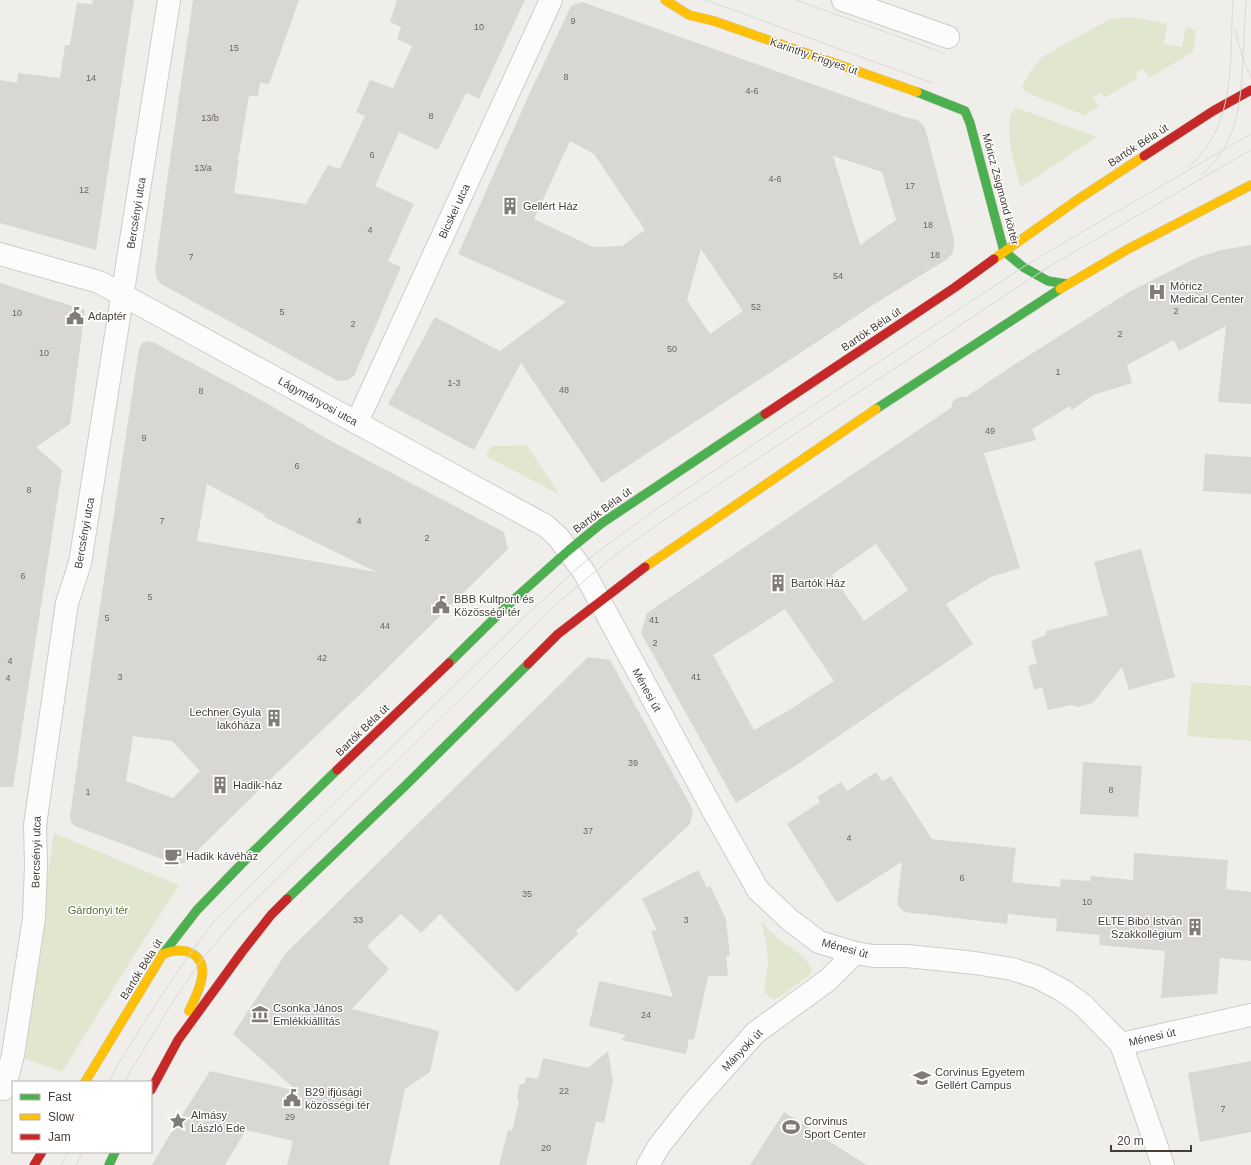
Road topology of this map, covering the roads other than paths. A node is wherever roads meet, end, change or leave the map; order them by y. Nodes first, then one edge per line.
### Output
1 (169, 0) edge
2 (551, 0) edge
3 (665, 0) edge
4 (842, 0) edge
5 (948, 36) dead end
6 (1251, 90) edge
7 (965, 112) joint
8 (1251, 185) edge
9 (1251, 191) edge
10 (1227, 197) junction
11 (1004, 251) junction
12 (0, 254) edge
13 (1067, 284) junction
14 (123, 295) junction
15 (357, 422) junction
16 (569, 550) junction
17 (600, 600) junction
18 (855, 953) junction
19 (163, 954) junction
20 (1251, 1015) edge
21 (178, 1040) junction
22 (1121, 1044) junction
23 (86, 1081) edge
24 (152, 1088) edge
25 (6, 1090) edge
26 (41, 1153) edge
27 (115, 1153) edge
28 (34, 1165) edge
29 (109, 1165) edge
30 (648, 1165) edge
31 (1163, 1165) edge

1 - 14 street, Bercsényi utca
2 - 15 street, Bicskei utca
3 - 7 main road, Karinthy Frigyes út
4 - 5 street
6 - 11 main road, Bartók Béla út
7 - 11 main road, Móricz Zsigmond körtér
8 - 10 main road
9 - 10 main road
10 - 13 main road
11 - 13 main road, Móricz Zsigmond körtér
11 - 16 main road, Bartók Béla út
12 - 14 street, Lágymányosi utca
13 - 17 main road
14 - 15 street, Lágymányosi utca
14 - 25 street, Bercsényi utca
15 - 16 street, Lágymányosi utca
16 - 17 street, Lágymányosi utca
16 - 19 main road, Bartók Béla út
17 - 18 street, Ménesi út
17 - 21 main road
18 - 22 street, Ménesi út
18 - 30 street, Mányoki út
19 - 21 main road
19 - 23 main road, Bartók Béla út
20 - 22 street, Ménesi út
21 - 24 main road
22 - 31 street
26 - 28 main road
27 - 29 main road

